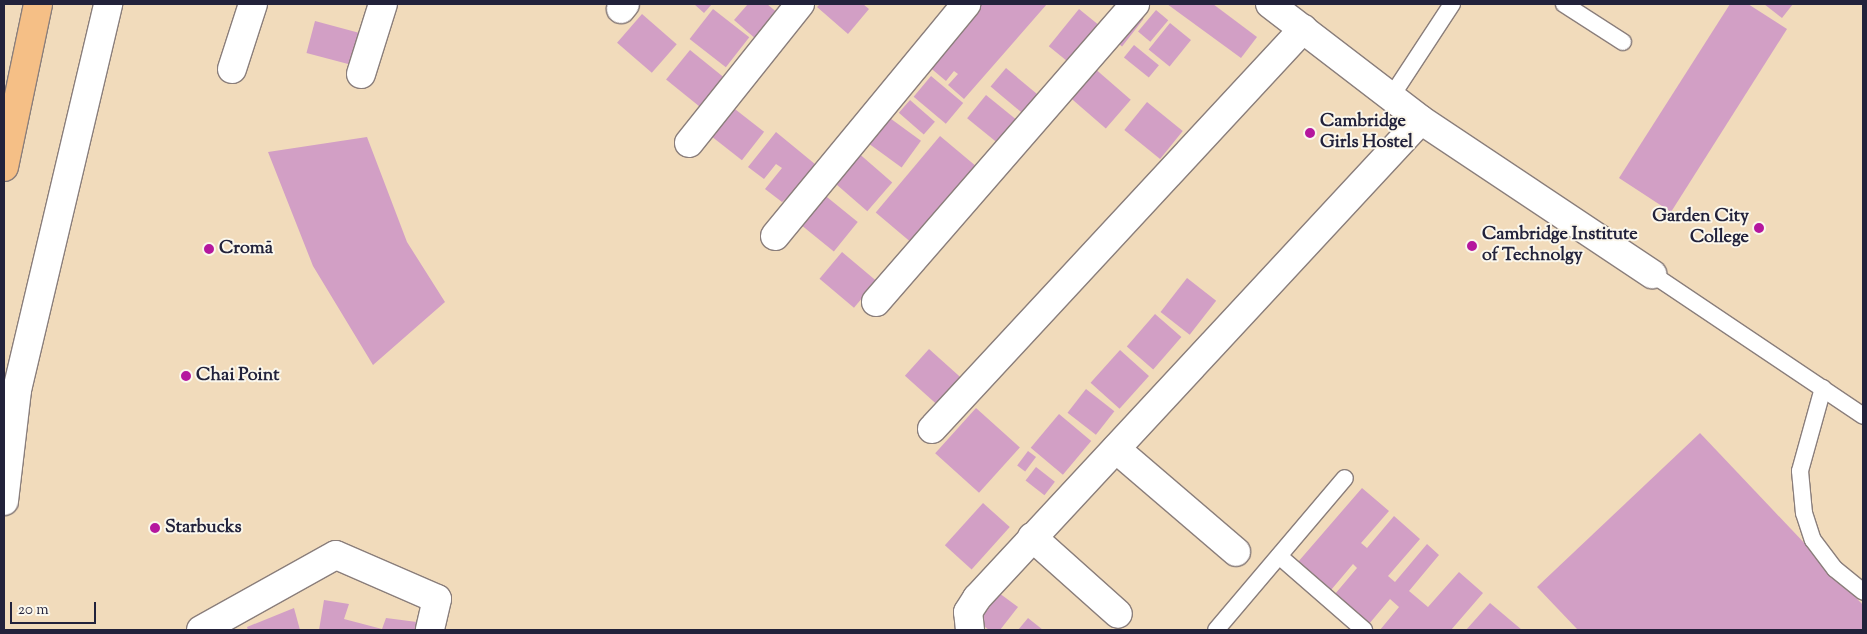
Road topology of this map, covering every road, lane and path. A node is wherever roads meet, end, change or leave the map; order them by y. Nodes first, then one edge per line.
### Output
1 (38, 4) edge
2 (108, 4) edge
3 (254, 4) edge
4 (383, 4) edge
5 (800, 4) edge
6 (966, 4) edge
7 (1135, 4) edge
8 (1270, 4) edge
9 (1452, 4) edge
10 (1564, 4) edge
11 (1303, 28) junction
12 (1623, 42) dead end
13 (232, 69) dead end
14 (361, 74) dead end
15 (1391, 97) junction
16 (1421, 120) junction
17 (689, 143) dead end
18 (4, 167) edge
19 (775, 236) dead end
20 (1652, 274) joint
21 (876, 302) dead end
22 (1823, 388) junction
23 (1863, 416) edge
24 (932, 428) dead end
25 (1116, 449) junction
26 (1345, 478) dead end
27 (4, 501) edge
28 (1032, 537) junction
29 (1236, 552) dead end
30 (1279, 556) junction
31 (1863, 592) edge
32 (1118, 614) dead end
33 (201, 630) edge
34 (430, 630) edge
35 (970, 630) edge
36 (1216, 630) edge
37 (1364, 630) edge

1 - 18 highway
2 - 27 street
3 - 13 street
4 - 14 street
5 - 17 street
6 - 19 street
7 - 21 street
8 - 11 street
9 - 15 lane
10 - 12 lane
11 - 15 street
11 - 24 street
15 - 16 street
16 - 20 street
16 - 25 street
20 - 22 lane
22 - 23 lane
22 - 31 lane
25 - 28 street
25 - 29 street
26 - 30 lane
28 - 32 street
28 - 35 street
30 - 36 lane
30 - 37 lane
33 - 34 street

